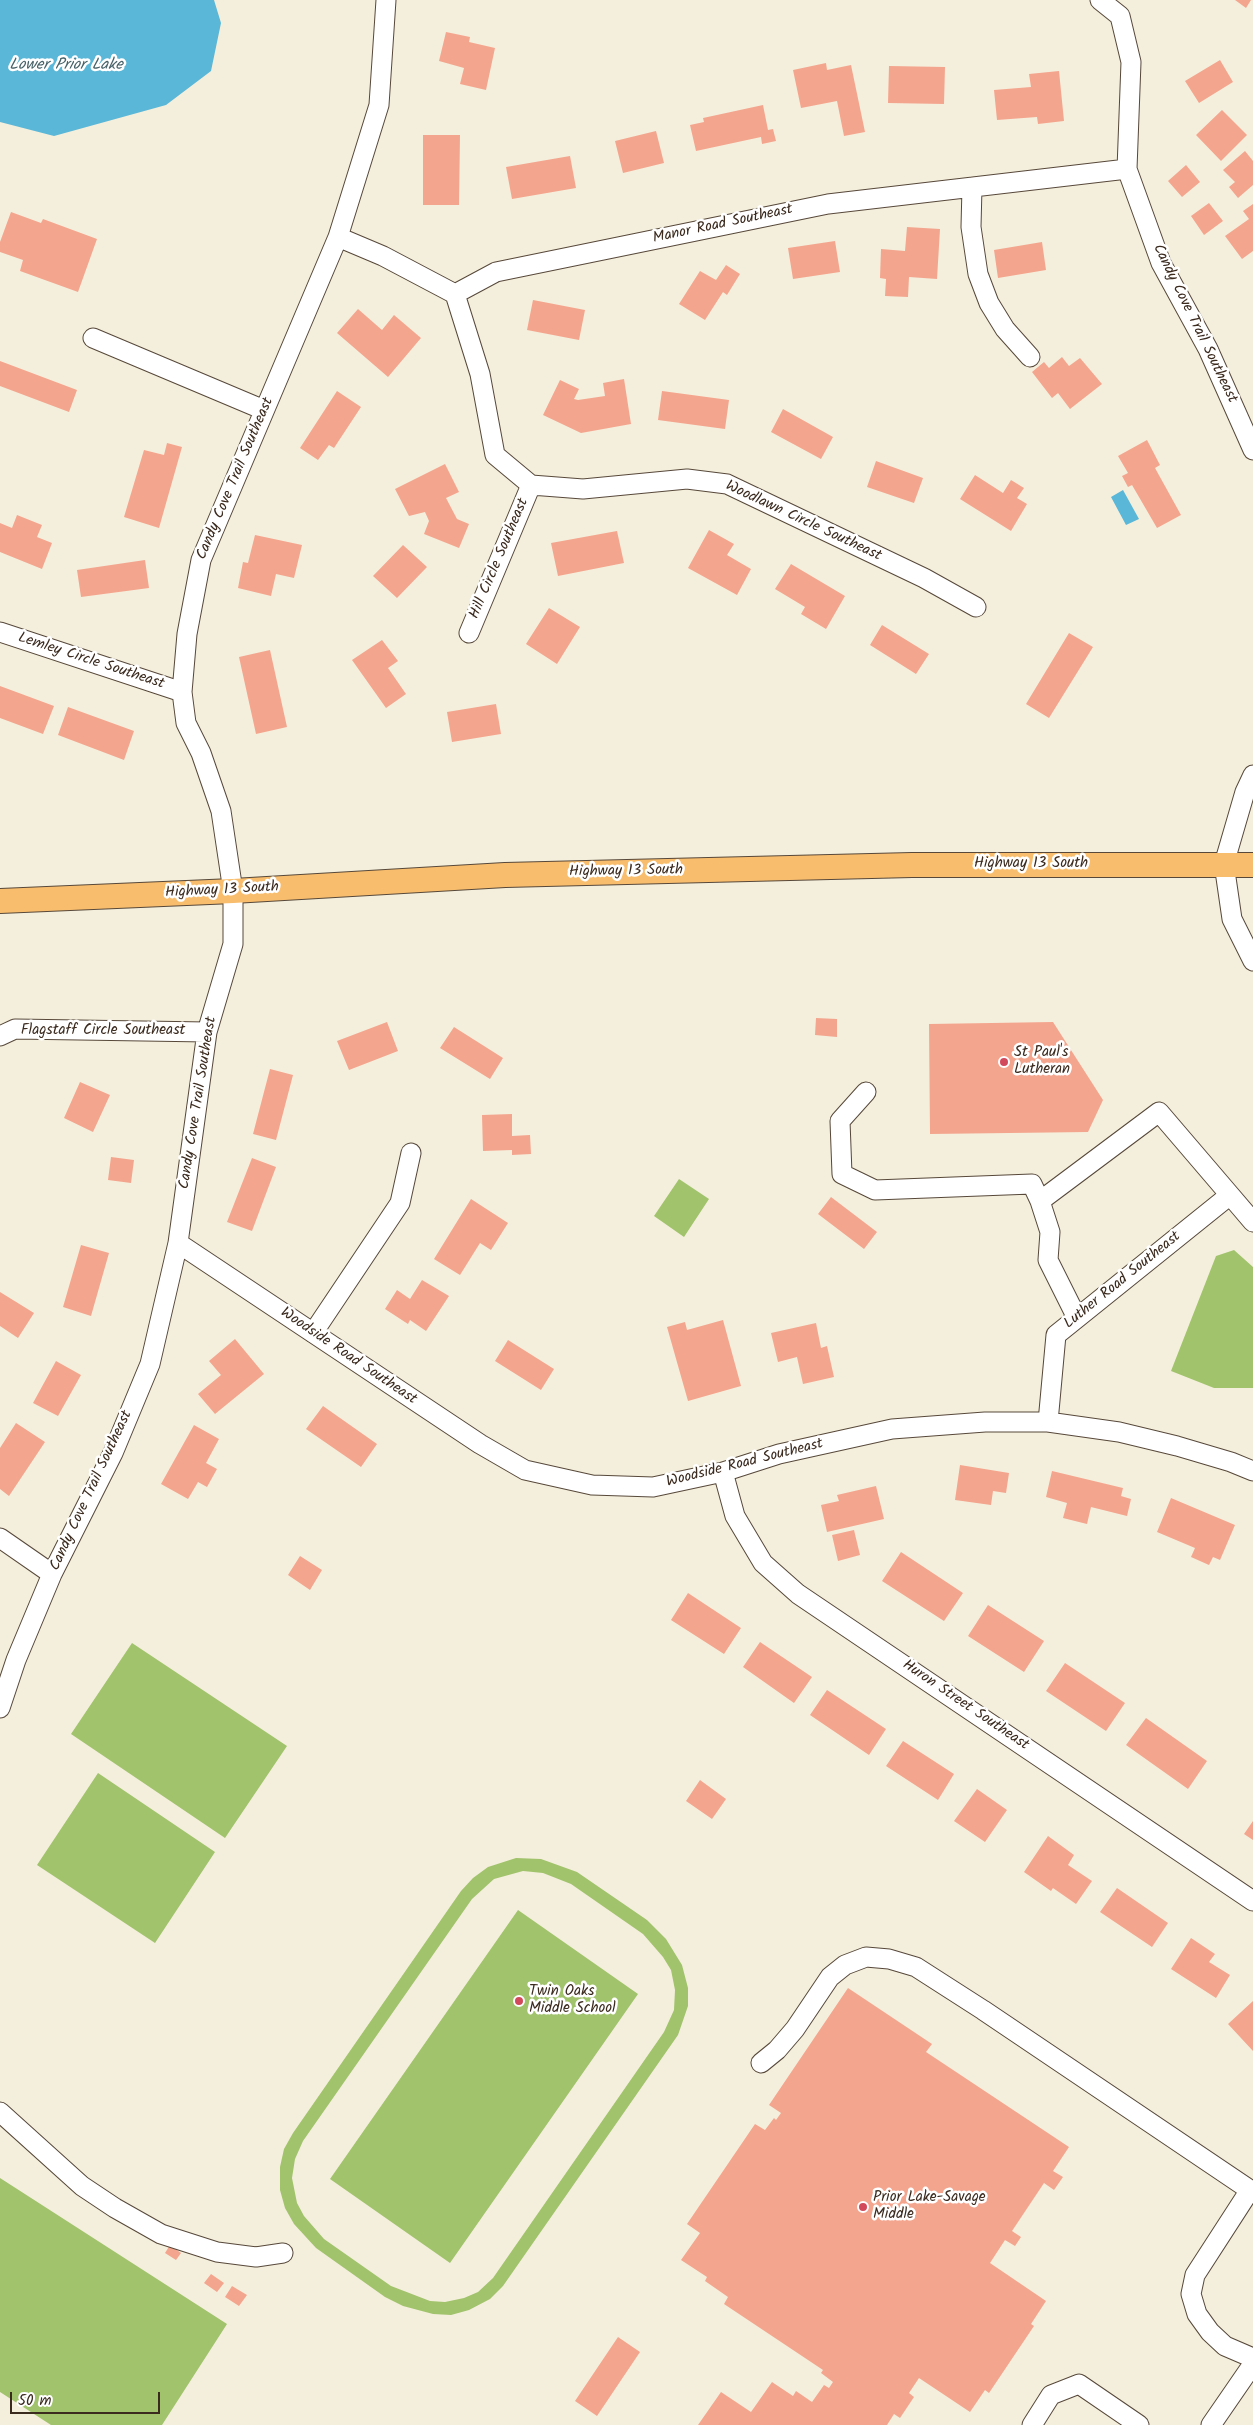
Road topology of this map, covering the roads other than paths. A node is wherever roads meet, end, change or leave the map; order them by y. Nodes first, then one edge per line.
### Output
1 (386, 0) edge
2 (1100, 0) edge
3 (1127, 169) junction
4 (972, 187) junction
5 (338, 237) junction
6 (455, 294) junction
7 (93, 338) dead end
8 (1030, 357) dead end
9 (264, 410) junction
10 (1253, 450) edge
11 (531, 485) junction
12 (976, 607) dead end
13 (0, 632) edge
14 (469, 633) dead end
15 (182, 692) junction
16 (1253, 775) edge
17 (1224, 864) junction
18 (1253, 865) edge
19 (233, 891) junction
20 (0, 901) edge
21 (1253, 961) edge
22 (207, 1032) junction
23 (0, 1036) edge
24 (866, 1092) dead end
25 (411, 1153) dead end
26 (1230, 1195) junction
27 (1040, 1202) junction
28 (1253, 1222) edge
29 (178, 1243) junction
30 (1077, 1318) junction
31 (313, 1333) junction
32 (1048, 1422) junction
33 (723, 1472) junction
34 (1253, 1472) edge
35 (0, 1538) edge
36 (52, 1574) junction
37 (0, 1708) edge
38 (1253, 1901) edge
39 (761, 2063) dead end
40 (0, 2112) edge
41 (283, 2252) dead end
42 (1253, 2358) edge
43 (1253, 2364) edge
44 (1032, 2425) edge
45 (1139, 2425) edge
46 (1211, 2425) edge

1 - 5 street, Candy Cove Trail Southeast
2 - 3 street, Candy Cove Trail Southeast
3 - 4 street, Manor Road Southeast
3 - 10 street, Candy Cove Trail Southeast
4 - 6 street, Manor Road Southeast
4 - 8 street
5 - 6 street
5 - 9 street, Candy Cove Trail Southeast
6 - 11 street
7 - 9 street
9 - 15 street, Candy Cove Trail Southeast
11 - 12 street, Woodlawn Circle Southeast
11 - 14 street, Hill Circle Southeast
13 - 15 street, Lemley Circle Southeast
15 - 19 street, Candy Cove Trail Southeast
16 - 17 street
17 - 18 main road, Highway 13 South
17 - 19 main road, Highway 13 South
17 - 21 street
19 - 20 main road, Highway 13 South
19 - 22 street, Candy Cove Trail Southeast
22 - 23 street, Flagstaff Circle Southeast
22 - 29 street, Candy Cove Trail Southeast
24 - 27 street
25 - 31 street
26 - 27 street
26 - 28 street
26 - 30 street, Luther Road Southeast
27 - 30 street
29 - 31 street, Woodside Road Southeast
29 - 36 street, Candy Cove Trail Southeast
30 - 32 street, Luther Road Southeast
31 - 33 street, Woodside Road Southeast
32 - 33 street, Woodside Road Southeast
32 - 34 street, Woodside Road Southeast
33 - 38 street, Huron Street Southeast
35 - 36 street
36 - 37 street, Candy Cove Trail Southeast
39 - 42 street
40 - 41 street
43 - 46 street
44 - 45 street

